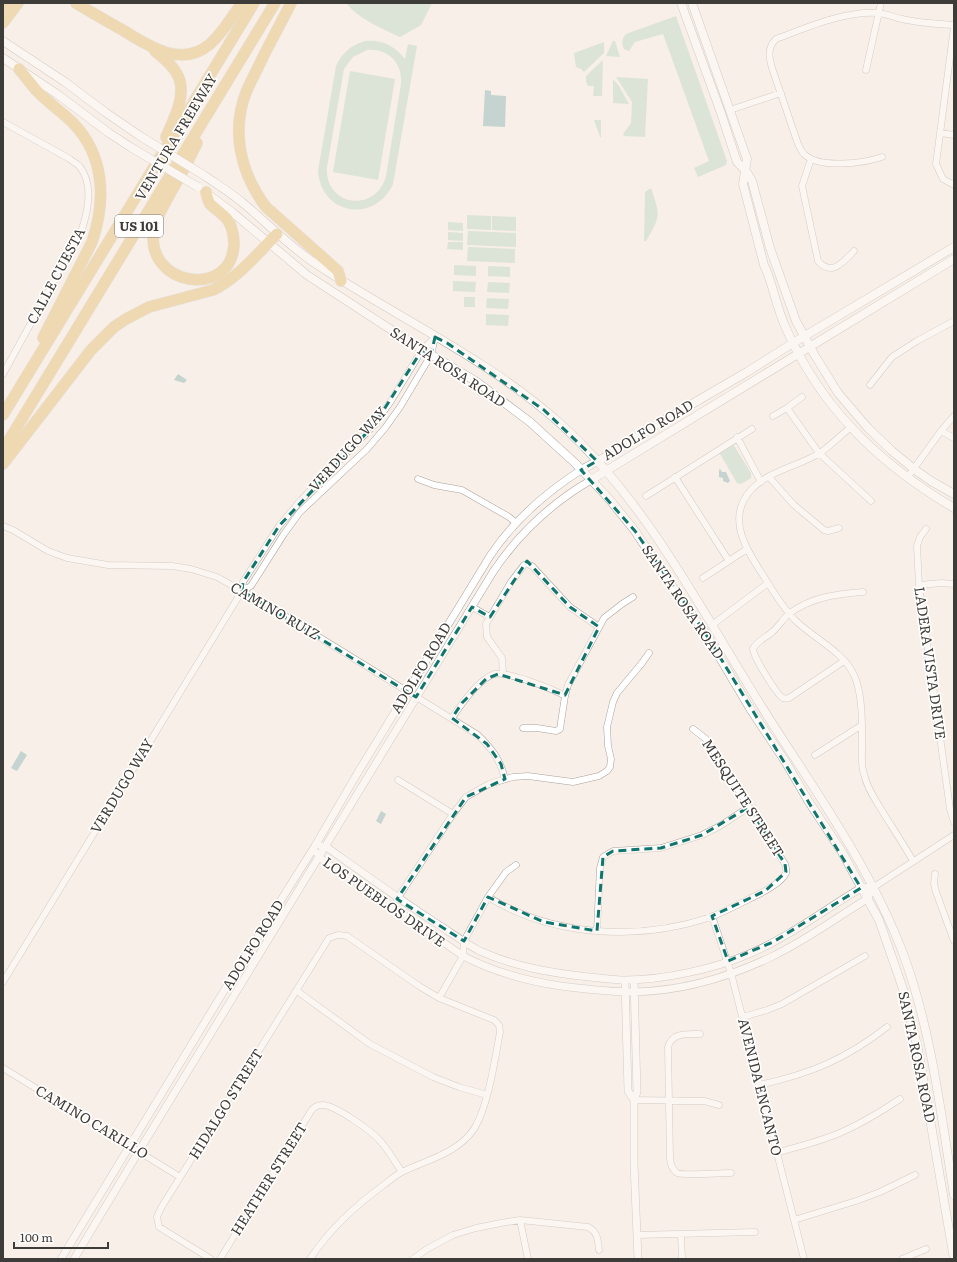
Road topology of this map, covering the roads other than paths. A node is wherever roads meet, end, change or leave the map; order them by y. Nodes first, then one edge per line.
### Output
1 (5, 3) edge
2 (18, 3) edge
3 (76, 3) edge
4 (242, 3) edge
5 (254, 3) edge
6 (275, 3) edge
7 (291, 3) edge
8 (692, 3) edge
9 (881, 3) edge
10 (3, 6) edge
11 (682, 7) edge
12 (879, 13) junction
13 (3, 24) edge
14 (954, 26) edge
15 (3, 41) edge
16 (149, 46) junction
17 (3, 58) edge
18 (19, 69) junction
19 (866, 70) dead end
20 (221, 92) junction
21 (780, 93) junction
22 (730, 110) junction
23 (734, 120) junction
24 (3, 122) edge
25 (941, 133) junction
26 (954, 134) edge
27 (882, 157) dead end
28 (811, 159) junction
29 (746, 171) junction
30 (954, 183) edge
31 (142, 186) junction
32 (202, 190) junction
33 (277, 234) junction
34 (268, 243) junction
35 (954, 247) edge
36 (854, 252) dead end
37 (954, 259) edge
38 (341, 280) junction
39 (954, 321) edge
40 (435, 337) junction
41 (804, 337) junction
42 (793, 343) junction
43 (810, 347) junction
44 (422, 350) junction
45 (799, 354) junction
46 (431, 355) junction
47 (3, 374) edge
48 (870, 385) dead end
49 (16, 393) junction
50 (802, 396) dead end
51 (787, 408) junction
52 (3, 415) edge
53 (774, 416) dead end
54 (954, 416) edge
55 (850, 428) junction
56 (752, 429) dead end
57 (941, 431) junction
58 (737, 437) junction
59 (954, 438) edge
60 (3, 450) edge
61 (819, 453) junction
62 (597, 461) junction
63 (3, 464) edge
64 (914, 469) junction
65 (582, 470) junction
66 (606, 472) junction
67 (675, 477) junction
68 (769, 477) junction
69 (907, 478) junction
70 (418, 479) dead end
71 (592, 480) junction
72 (761, 482) junction
73 (954, 494) edge
74 (646, 496) dead end
75 (872, 501) dead end
76 (954, 508) edge
77 (516, 523) junction
78 (3, 526) edge
79 (839, 528) dead end
80 (926, 529) dead end
81 (747, 549) junction
82 (729, 561) junction
83 (703, 578) dead end
84 (768, 583) junction
85 (954, 584) edge
86 (919, 585) junction
87 (242, 591) junction
88 (863, 592) dead end
89 (633, 597) dead end
90 (472, 607) junction
91 (789, 613) junction
92 (490, 617) junction
93 (712, 625) junction
94 (599, 627) junction
95 (648, 653) dead end
96 (844, 661) junction
97 (504, 674) junction
98 (407, 691) junction
99 (565, 696) junction
100 (416, 697) junction
101 (452, 718) junction
102 (862, 725) junction
103 (523, 728) dead end
104 (693, 729) dead end
105 (815, 755) dead end
106 (505, 779) junction
107 (398, 780) dead end
108 (749, 807) junction
109 (454, 814) junction
110 (954, 822) edge
111 (954, 835) edge
112 (315, 846) junction
113 (325, 846) junction
114 (318, 856) junction
115 (913, 861) junction
116 (516, 865) dead end
117 (935, 874) dead end
118 (874, 887) junction
119 (861, 888) junction
120 (488, 897) junction
121 (867, 898) junction
122 (397, 899) junction
123 (712, 916) junction
124 (596, 931) junction
125 (464, 941) junction
126 (954, 941) edge
127 (463, 956) junction
128 (865, 956) dead end
129 (728, 961) junction
130 (731, 973) junction
131 (625, 980) junction
132 (634, 980) junction
133 (3, 982) edge
134 (297, 991) junction
135 (625, 991) junction
136 (635, 992) junction
137 (439, 998) junction
138 (743, 1017) junction
139 (626, 1027) junction
140 (635, 1027) junction
141 (887, 1027) dead end
142 (700, 1034) dead end
143 (3, 1068) edge
144 (759, 1085) junction
145 (487, 1095) junction
146 (669, 1099) junction
147 (900, 1099) dead end
148 (634, 1100) junction
149 (719, 1105) dead end
150 (129, 1145) junction
151 (139, 1151) junction
152 (777, 1152) junction
153 (402, 1172) junction
154 (731, 1173) dead end
155 (915, 1175) dead end
156 (180, 1177) junction
157 (954, 1195) edge
158 (520, 1220) junction
159 (794, 1220) junction
160 (755, 1232) dead end
161 (637, 1235) junction
162 (681, 1235) junction
163 (926, 1249) dead end
164 (599, 1250) dead end
165 (61, 1259) edge
166 (74, 1259) edge
167 (211, 1259) edge
168 (220, 1259) edge
169 (310, 1259) edge
170 (413, 1259) edge
171 (528, 1259) edge
172 (638, 1259) edge
173 (682, 1259) edge
174 (804, 1259) edge
175 (902, 1259) edge
176 (954, 1259) edge

1 - 10 highway
2 - 13 highway
3 - 16 highway
4 - 16 highway
5 - 31 highway, VENTURA FREEWAY / US 101
6 - 20 highway, VENTURA FREEWAY / US 101
7 - 38 highway
8 - 22 main road
9 - 12 street
11 - 23 main road
11 - 29 main road
12 - 14 street
12 - 19 street
12 - 21 street
14 - 25 street
15 - 33 main road, SANTA ROSA ROAD, bridge
16 - 31 highway
17 - 18 main road, SANTA ROSA ROAD
18 - 32 main road, SANTA ROSA ROAD, bridge
18 - 49 highway
20 - 32 highway
20 - 60 highway, VENTURA FREEWAY / US 101
21 - 22 street
21 - 28 street
22 - 23 main road
23 - 29 main road
24 - 47 street, CALLE CUESTA
25 - 26 street
25 - 30 street
27 - 28 street
28 - 36 street
29 - 41 main road
29 - 42 main road
31 - 49 highway, VENTURA FREEWAY / US 101
32 - 34 main road, SANTA ROSA ROAD
33 - 34 highway
33 - 38 main road, SANTA ROSA ROAD
34 - 44 main road, SANTA ROSA ROAD
34 - 63 highway
35 - 41 main road, ADOLFO ROAD
37 - 43 main road, ADOLFO ROAD
38 - 40 main road, SANTA ROSA ROAD
39 - 48 street
40 - 44 street, VERDUGO WAY
40 - 46 street, VERDUGO WAY
40 - 62 main road, SANTA ROSA ROAD
41 - 42 main road, ADOLFO ROAD
41 - 43 main road
42 - 45 main road
42 - 62 main road, ADOLFO ROAD
43 - 45 main road, ADOLFO ROAD
43 - 64 main road
44 - 46 main road, SANTA ROSA ROAD
44 - 87 street, VERDUGO WAY
45 - 55 main road
45 - 66 main road, ADOLFO ROAD
46 - 65 main road, SANTA ROSA ROAD
46 - 87 street, VERDUGO WAY
49 - 52 highway, VENTURA FREEWAY / US 101
50 - 51 street
51 - 53 street
51 - 61 street
54 - 57 street
55 - 61 street
55 - 69 main road
56 - 58 street
57 - 59 street
57 - 64 street
58 - 67 street
58 - 72 street
61 - 68 street
61 - 75 street
62 - 65 main road, ADOLFO ROAD
62 - 66 main road, SANTA ROSA ROAD
64 - 69 street
64 - 73 main road
65 - 71 main road, SANTA ROSA ROAD
65 - 77 street, ADOLFO ROAD
66 - 71 main road, ADOLFO ROAD
66 - 93 main road, SANTA ROSA ROAD
67 - 74 street
67 - 82 street
68 - 72 street
68 - 79 street
69 - 76 main road
70 - 77 street
71 - 90 street, ADOLFO ROAD
71 - 119 main road, SANTA ROSA ROAD
72 - 81 street
77 - 98 street, ADOLFO ROAD
78 - 87 street, CAMINO RUIZ
80 - 86 street, LADERA VISTA DRIVE
81 - 82 street
81 - 84 street
82 - 83 street
84 - 91 street
84 - 93 street
85 - 86 street
86 - 110 street, LADERA VISTA DRIVE
87 - 98 street, CAMINO RUIZ
87 - 133 street, VERDUGO WAY
88 - 91 street
89 - 94 street
90 - 92 street
90 - 100 street, ADOLFO ROAD
91 - 96 street
91 - 96 street
92 - 94 street
92 - 97 street
93 - 118 main road, SANTA ROSA ROAD
94 - 99 street
95 - 106 street
96 - 102 street
97 - 99 street
97 - 101 street
98 - 100 street, CAMINO RUIZ
98 - 112 street, ADOLFO ROAD
99 - 103 street
100 - 101 street, CAMINO RUIZ
100 - 113 street, ADOLFO ROAD
101 - 106 street, CAMINO RUIZ
102 - 105 street
102 - 115 street
104 - 108 street, MESQUITE STREET
106 - 109 street
107 - 109 street
108 - 123 street, MESQUITE STREET
108 - 124 street
109 - 122 street
111 - 115 street, LOS PUEBLOS DRIVE
112 - 113 street, LOS PUEBLOS DRIVE
112 - 114 street, LOS PUEBLOS DRIVE
112 - 150 street, ADOLFO ROAD
113 - 114 street, ADOLFO ROAD
113 - 122 street, LOS PUEBLOS DRIVE
114 - 127 street, LOS PUEBLOS DRIVE
114 - 151 street, ADOLFO ROAD
115 - 118 street, LOS PUEBLOS DRIVE
116 - 120 street
117 - 126 street
118 - 119 street, LOS PUEBLOS DRIVE
118 - 121 street, LOS PUEBLOS DRIVE
118 - 157 main road, SANTA ROSA ROAD
119 - 121 main road, SANTA ROSA ROAD
119 - 129 street, LOS PUEBLOS DRIVE
120 - 124 street
120 - 125 street
121 - 130 street, LOS PUEBLOS DRIVE
121 - 176 main road, SANTA ROSA ROAD
122 - 125 street, LOS PUEBLOS DRIVE
123 - 124 street
123 - 129 street, AVENIDA ENCANTO
125 - 127 street
125 - 131 street, LOS PUEBLOS DRIVE
127 - 135 street, LOS PUEBLOS DRIVE
127 - 137 street
128 - 138 street
129 - 130 street, AVENIDA ENCANTO
129 - 132 street, LOS PUEBLOS DRIVE
130 - 136 street, LOS PUEBLOS DRIVE
130 - 138 street, AVENIDA ENCANTO
131 - 132 street, LOS PUEBLOS DRIVE
131 - 135 street
132 - 136 street
134 - 137 street, HIDALGO STREET
134 - 145 street
134 - 156 street, HIDALGO STREET
135 - 136 street, LOS PUEBLOS DRIVE
135 - 139 street
136 - 140 street
137 - 145 street, HIDALGO STREET
138 - 144 street, AVENIDA ENCANTO
139 - 140 street
139 - 148 street
140 - 148 street
141 - 144 street
142 - 146 street
143 - 150 street, CAMINO CARILLO
144 - 152 street, AVENIDA ENCANTO
145 - 153 street
146 - 148 street
146 - 149 street
146 - 154 street
147 - 152 street
148 - 161 street
150 - 151 street, CAMINO CARILLO
150 - 165 street, ADOLFO ROAD
151 - 156 street, CAMINO CARILLO
151 - 166 street, ADOLFO ROAD
152 - 159 street, AVENIDA ENCANTO
153 - 168 street, HEATHER STREET
153 - 169 street
155 - 159 street
156 - 167 street, HIDALGO STREET
158 - 164 street
158 - 170 street
158 - 171 street
159 - 174 street, AVENIDA ENCANTO
160 - 162 street
161 - 162 street
161 - 172 street
162 - 173 street
163 - 175 street

